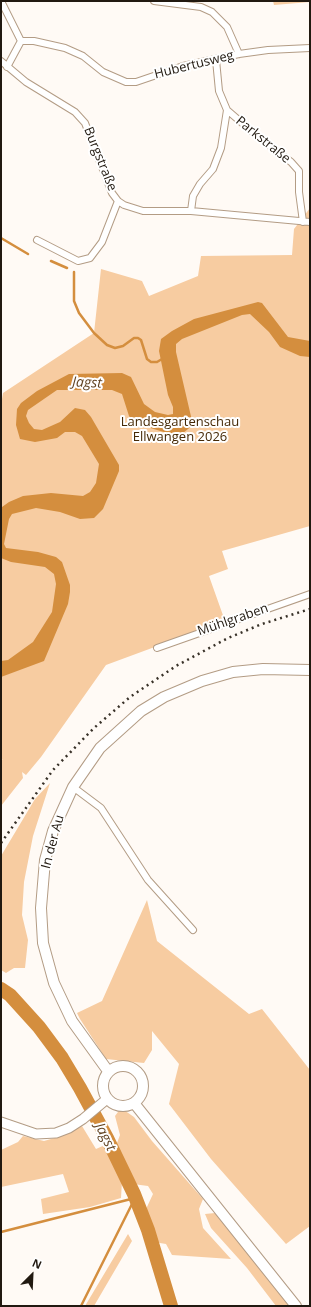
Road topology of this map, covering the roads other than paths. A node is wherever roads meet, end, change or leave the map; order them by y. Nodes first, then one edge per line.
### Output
1 (1, 1) edge
2 (154, 1) edge
3 (22, 41) junction
4 (310, 48) edge
5 (239, 54) junction
6 (216, 60) junction
7 (1, 61) edge
8 (7, 67) junction
9 (227, 110) junction
10 (118, 201) junction
11 (191, 211) junction
12 (307, 222) edge
13 (37, 240) dead end
14 (310, 594) edge
15 (157, 648) dead end
16 (310, 670) edge
17 (73, 787) junction
18 (193, 930) dead end
19 (108, 1071) junction
20 (103, 1102) junction
21 (134, 1103) junction
22 (1, 1122) edge
23 (296, 1306) edge

1 - 3 street
2 - 5 street
3 - 6 street, Hubertusweg
3 - 8 street
4 - 5 street, Hubertusweg
5 - 6 street, Hubertusweg
6 - 9 street, Parkstraße
7 - 8 street, Burgstraße
8 - 10 street, Burgstraße
9 - 11 street
9 - 12 street, Parkstraße
10 - 11 street, Burgstraße
10 - 13 street
11 - 12 street, Burgstraße
14 - 15 street, Mühlgraben
16 - 17 main road, In der Au
17 - 18 street
17 - 19 main road, In der Au
19 - 20 main road
19 - 21 main road
20 - 21 main road
20 - 22 main road
21 - 23 main road

